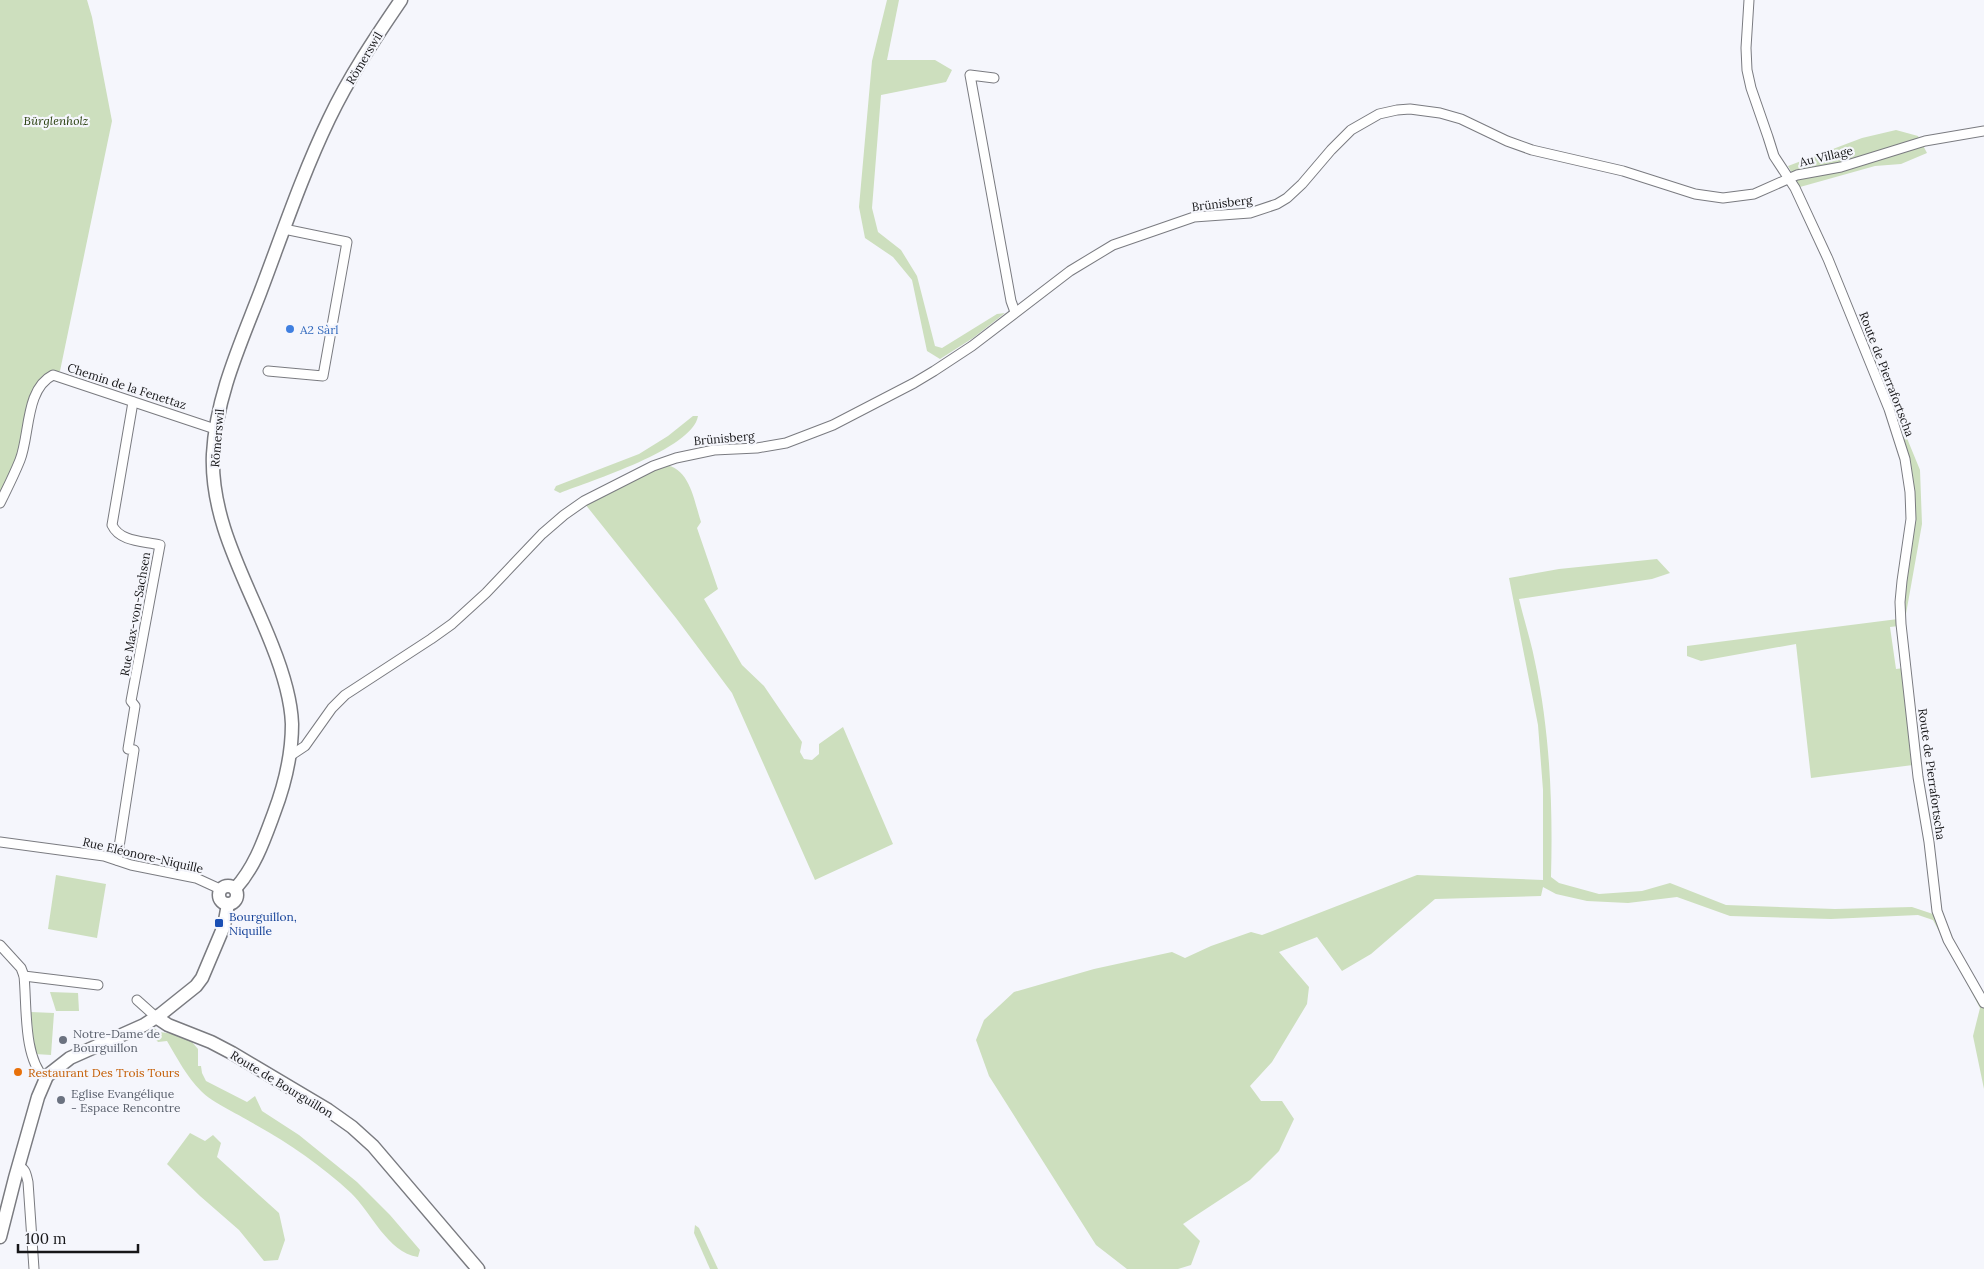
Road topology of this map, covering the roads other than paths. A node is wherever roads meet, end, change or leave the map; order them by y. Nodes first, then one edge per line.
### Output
1 (401, 0) edge
2 (1749, 0) edge
3 (994, 78) dead end
4 (1984, 131) edge
5 (1789, 178) junction
6 (1704, 196) joint
7 (284, 229) junction
8 (1016, 312) junction
9 (268, 370) dead end
10 (133, 402) junction
11 (215, 428) junction
12 (0, 504) edge
13 (290, 756) junction
14 (0, 842) edge
15 (117, 860) junction
16 (220, 889) junction
17 (235, 889) junction
18 (228, 904) junction
19 (0, 945) edge
20 (24, 976) junction
21 (98, 985) dead end
22 (137, 1000) dead end
23 (1984, 1004) edge
24 (156, 1017) junction
25 (45, 1080) junction
26 (18, 1166) junction
27 (0, 1237) edge
28 (34, 1269) edge
29 (478, 1269) edge

1 - 7 main road, Römerswil
2 - 5 street, Route de Pierrafortscha
3 - 8 street
4 - 5 street, Au Village
5 - 6 street, Au Village
5 - 23 street, Route de Pierrafortscha
6 - 8 street, Brünisberg
7 - 9 street
7 - 11 main road, Römerswil
8 - 13 street, Brünisberg
10 - 11 street, Chemin de la Fenettaz
10 - 12 street, Chemin de la Fenettaz
10 - 15 street, Rue Max-von-Sachsen
11 - 13 main road, Römerswil
13 - 17 main road, Römerswil
14 - 15 street, Rue Eléonore-Niquille
15 - 16 street, Rue Eléonore-Niquille
16 - 17 main road
16 - 18 main road
17 - 18 main road
18 - 24 main road
19 - 20 street
20 - 21 street
20 - 25 street
22 - 24 street
24 - 25 main road
24 - 29 main road, Route de Bourguillon
25 - 26 main road
26 - 27 main road
26 - 28 street

